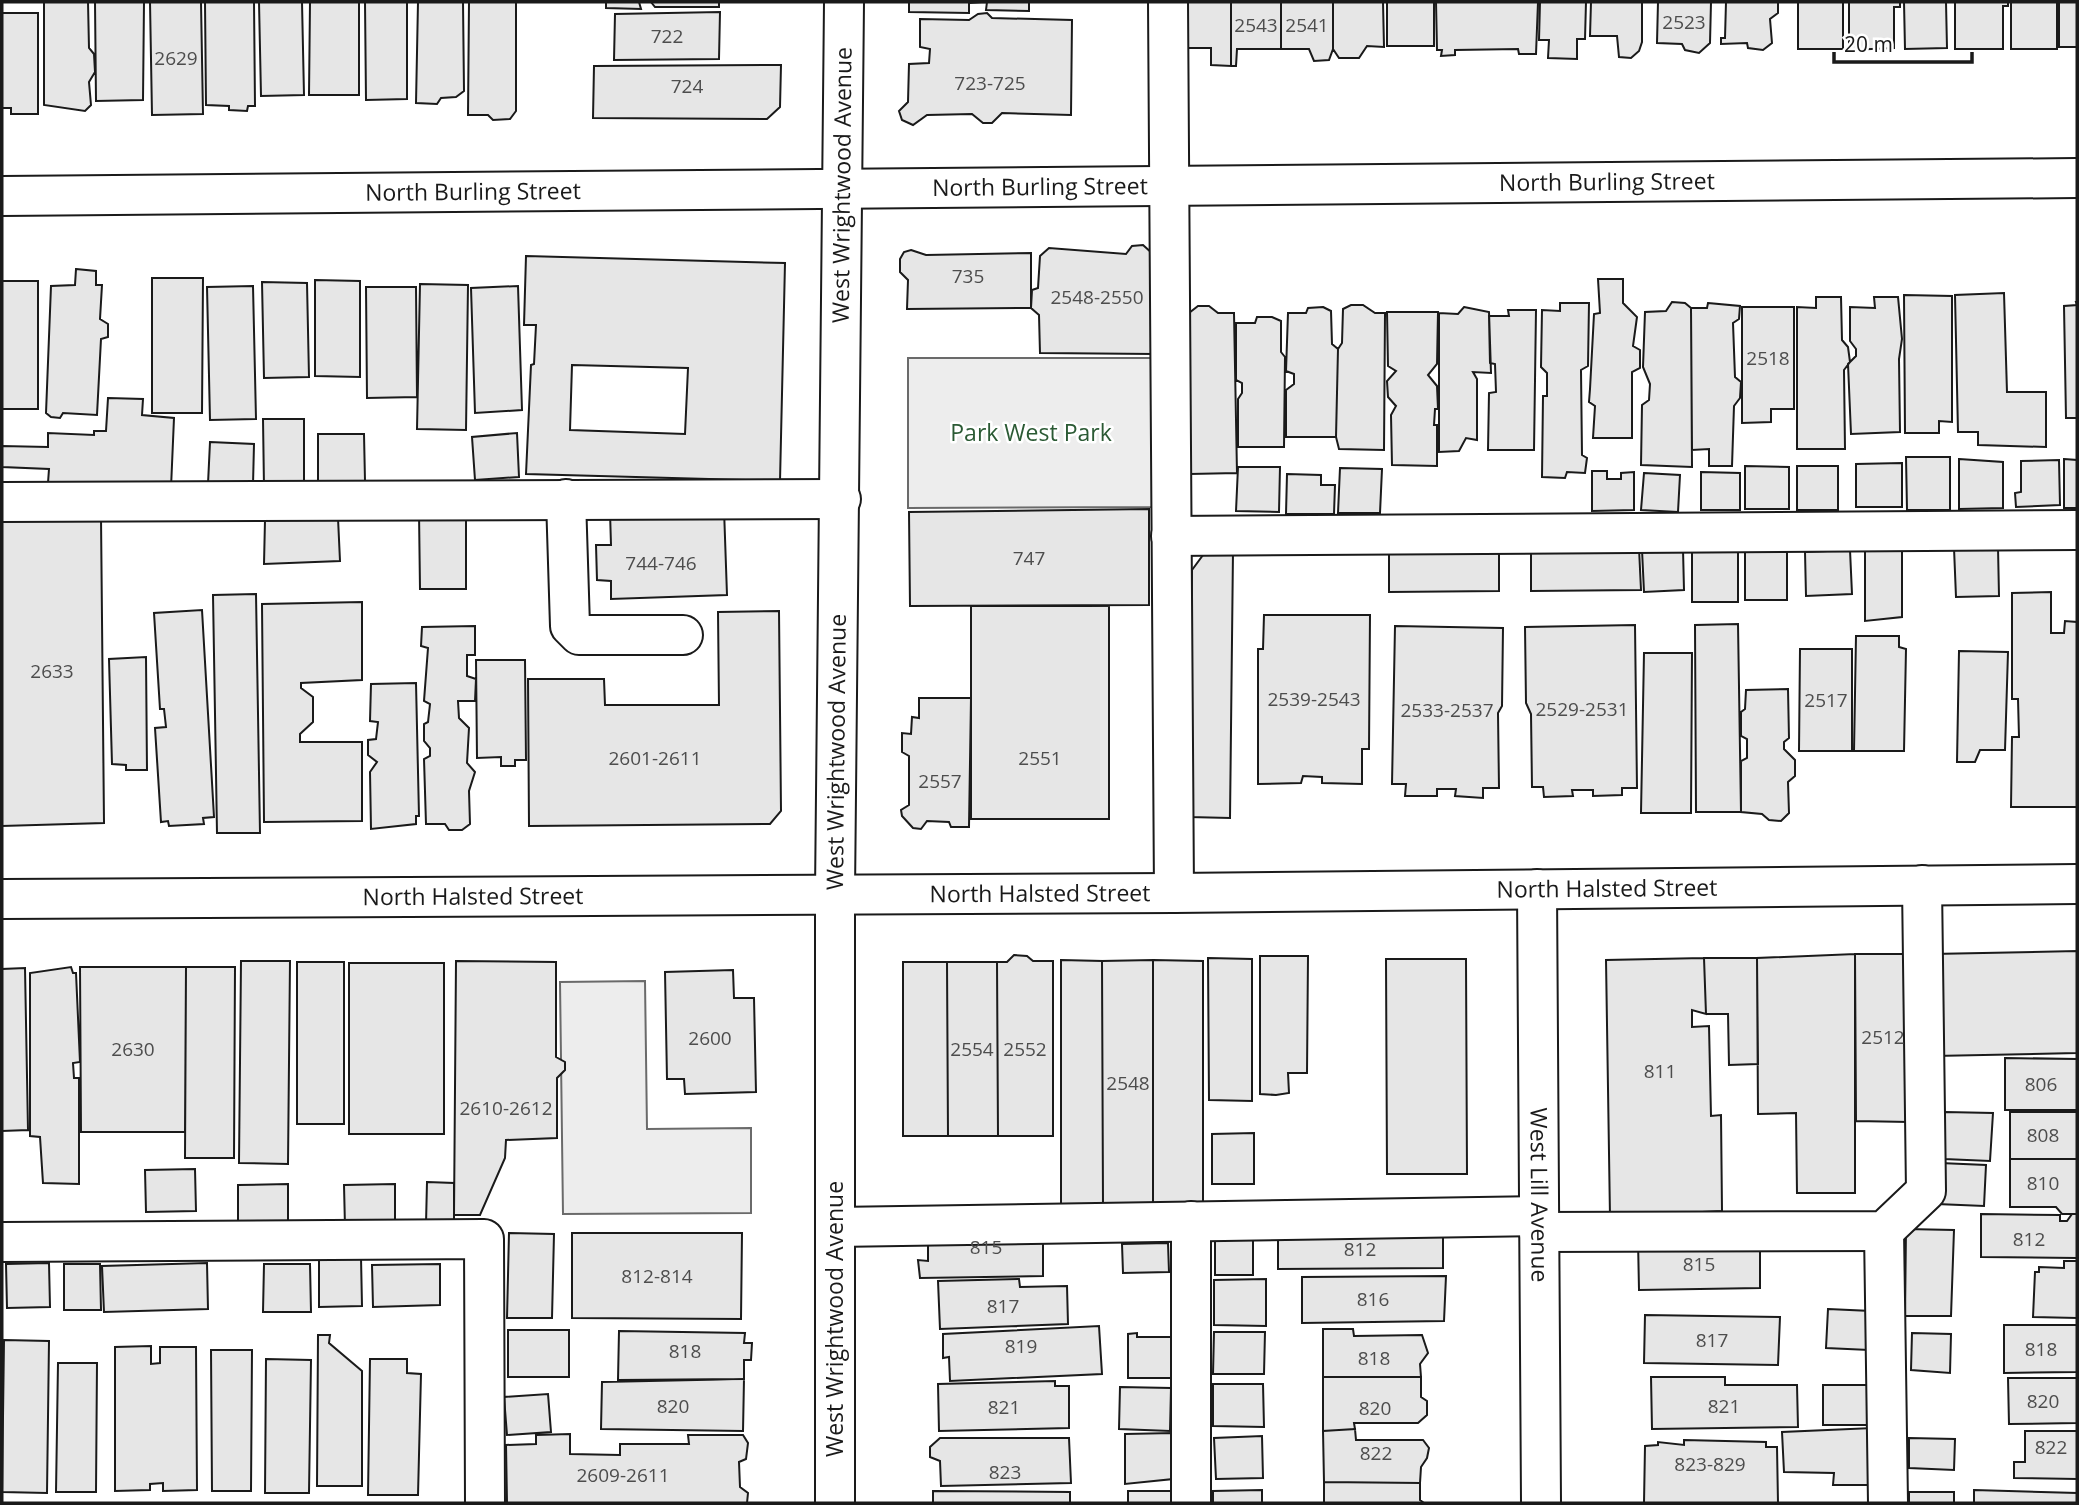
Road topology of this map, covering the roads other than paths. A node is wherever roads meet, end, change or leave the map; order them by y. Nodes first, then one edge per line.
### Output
1 (844, 2) edge
2 (1168, 2) edge
3 (2077, 178) edge
4 (1170, 187) junction
5 (844, 190) junction
6 (2, 196) edge
7 (566, 499) junction
8 (841, 499) junction
9 (2, 502) edge
10 (2077, 530) edge
11 (1171, 536) junction
12 (683, 635) dead end
13 (2077, 884) edge
14 (1922, 885) junction
15 (1537, 889) junction
16 (835, 893) junction
17 (1174, 893) junction
18 (2, 899) edge
19 (1191, 1221) junction
20 (1539, 1224) junction
21 (835, 1227) junction
22 (1884, 1231) junction
23 (2, 1242) edge
24 (485, 1503) edge
25 (835, 1503) edge
26 (1191, 1503) edge
27 (1541, 1503) edge
28 (1888, 1503) edge

1 - 5 street, West Wrightwood Avenue
2 - 4 street
3 - 4 street, North Burling Street
4 - 5 street, North Burling Street
4 - 11 street
5 - 6 street, North Burling Street
5 - 8 street, West Wrightwood Avenue
7 - 8 street
7 - 9 street
7 - 12 street
8 - 16 street, West Wrightwood Avenue
10 - 11 street
11 - 17 street
13 - 14 street, North Halsted Street
14 - 15 street, North Halsted Street
14 - 22 street
15 - 17 street, North Halsted Street
15 - 20 street, West Lill Avenue
16 - 17 street, North Halsted Street
16 - 18 street, North Halsted Street
16 - 21 street, West Wrightwood Avenue
19 - 20 street
19 - 21 street
19 - 26 street
20 - 22 street
20 - 27 street, West Lill Avenue
21 - 25 street, West Wrightwood Avenue
22 - 28 street
23 - 24 street

